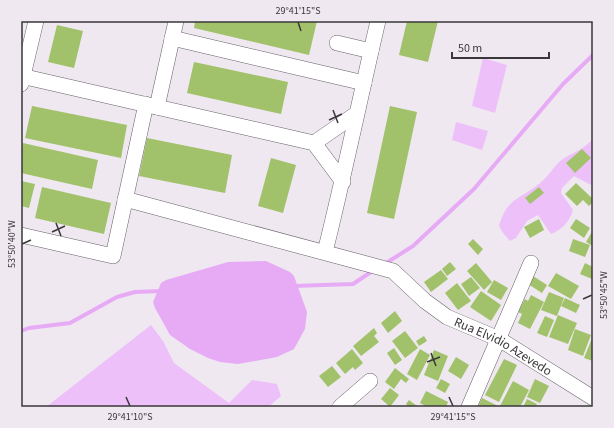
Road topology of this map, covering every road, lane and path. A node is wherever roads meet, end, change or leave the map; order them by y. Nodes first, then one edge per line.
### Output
1 (36, 21) edge
2 (176, 21) edge
3 (378, 21) edge
4 (172, 38) junction
5 (337, 43) dead end
6 (371, 51) junction
7 (22, 79) edge
8 (364, 83) junction
9 (152, 106) junction
10 (356, 114) junction
11 (314, 143) junction
12 (343, 182) junction
13 (125, 199) junction
14 (21, 235) edge
15 (325, 252) junction
16 (531, 263) dead end
17 (498, 339) junction
18 (370, 382) dead end
19 (593, 398) edge
20 (340, 407) edge
21 (469, 407) edge

1 - 7 street
2 - 4 street
3 - 6 street
4 - 8 street
4 - 9 street
5 - 6 street
6 - 8 street
7 - 9 street
8 - 10 street
9 - 11 street
9 - 13 street
10 - 11 street
10 - 12 street
11 - 12 street
12 - 15 street
13 - 14 street
13 - 15 street, Rua Elvidio Azevedo
15 - 17 street, Rua Elvidio Azevedo
16 - 17 street
17 - 19 street, Rua Elvidio Azevedo
17 - 21 street
18 - 20 street

